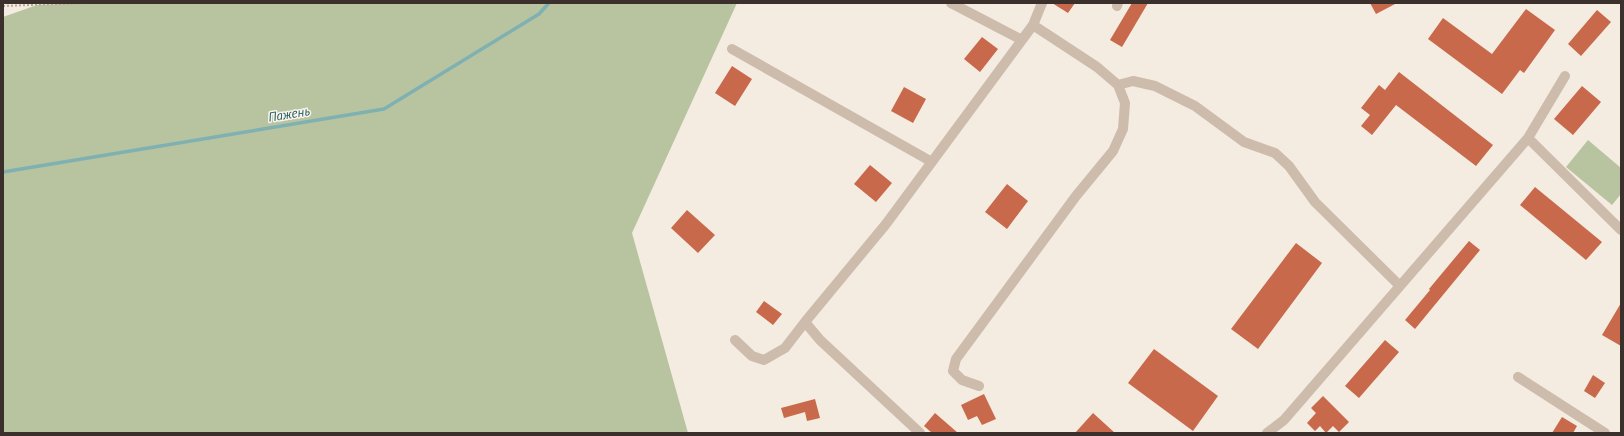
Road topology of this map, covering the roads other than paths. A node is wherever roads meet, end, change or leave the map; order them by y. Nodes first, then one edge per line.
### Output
1 (951, 3) edge
2 (1042, 3) edge
3 (1033, 25) junction
4 (1022, 40) junction
5 (732, 49) dead end
6 (1565, 76) dead end
7 (1118, 84) junction
8 (1528, 138) junction
9 (932, 162) junction
10 (1621, 230) edge
11 (1400, 286) junction
12 (804, 322) junction
13 (735, 340) dead end
14 (1518, 377) dead end
15 (979, 386) dead end
16 (920, 433) edge
17 (1267, 433) edge
18 (1605, 433) edge

1 - 4 street
2 - 3 street
3 - 4 street
3 - 7 street
4 - 9 street
5 - 9 street
6 - 8 street
7 - 11 street
7 - 15 street
8 - 10 street
8 - 11 street
9 - 12 street
11 - 17 street
12 - 13 street
12 - 16 street
14 - 18 street

